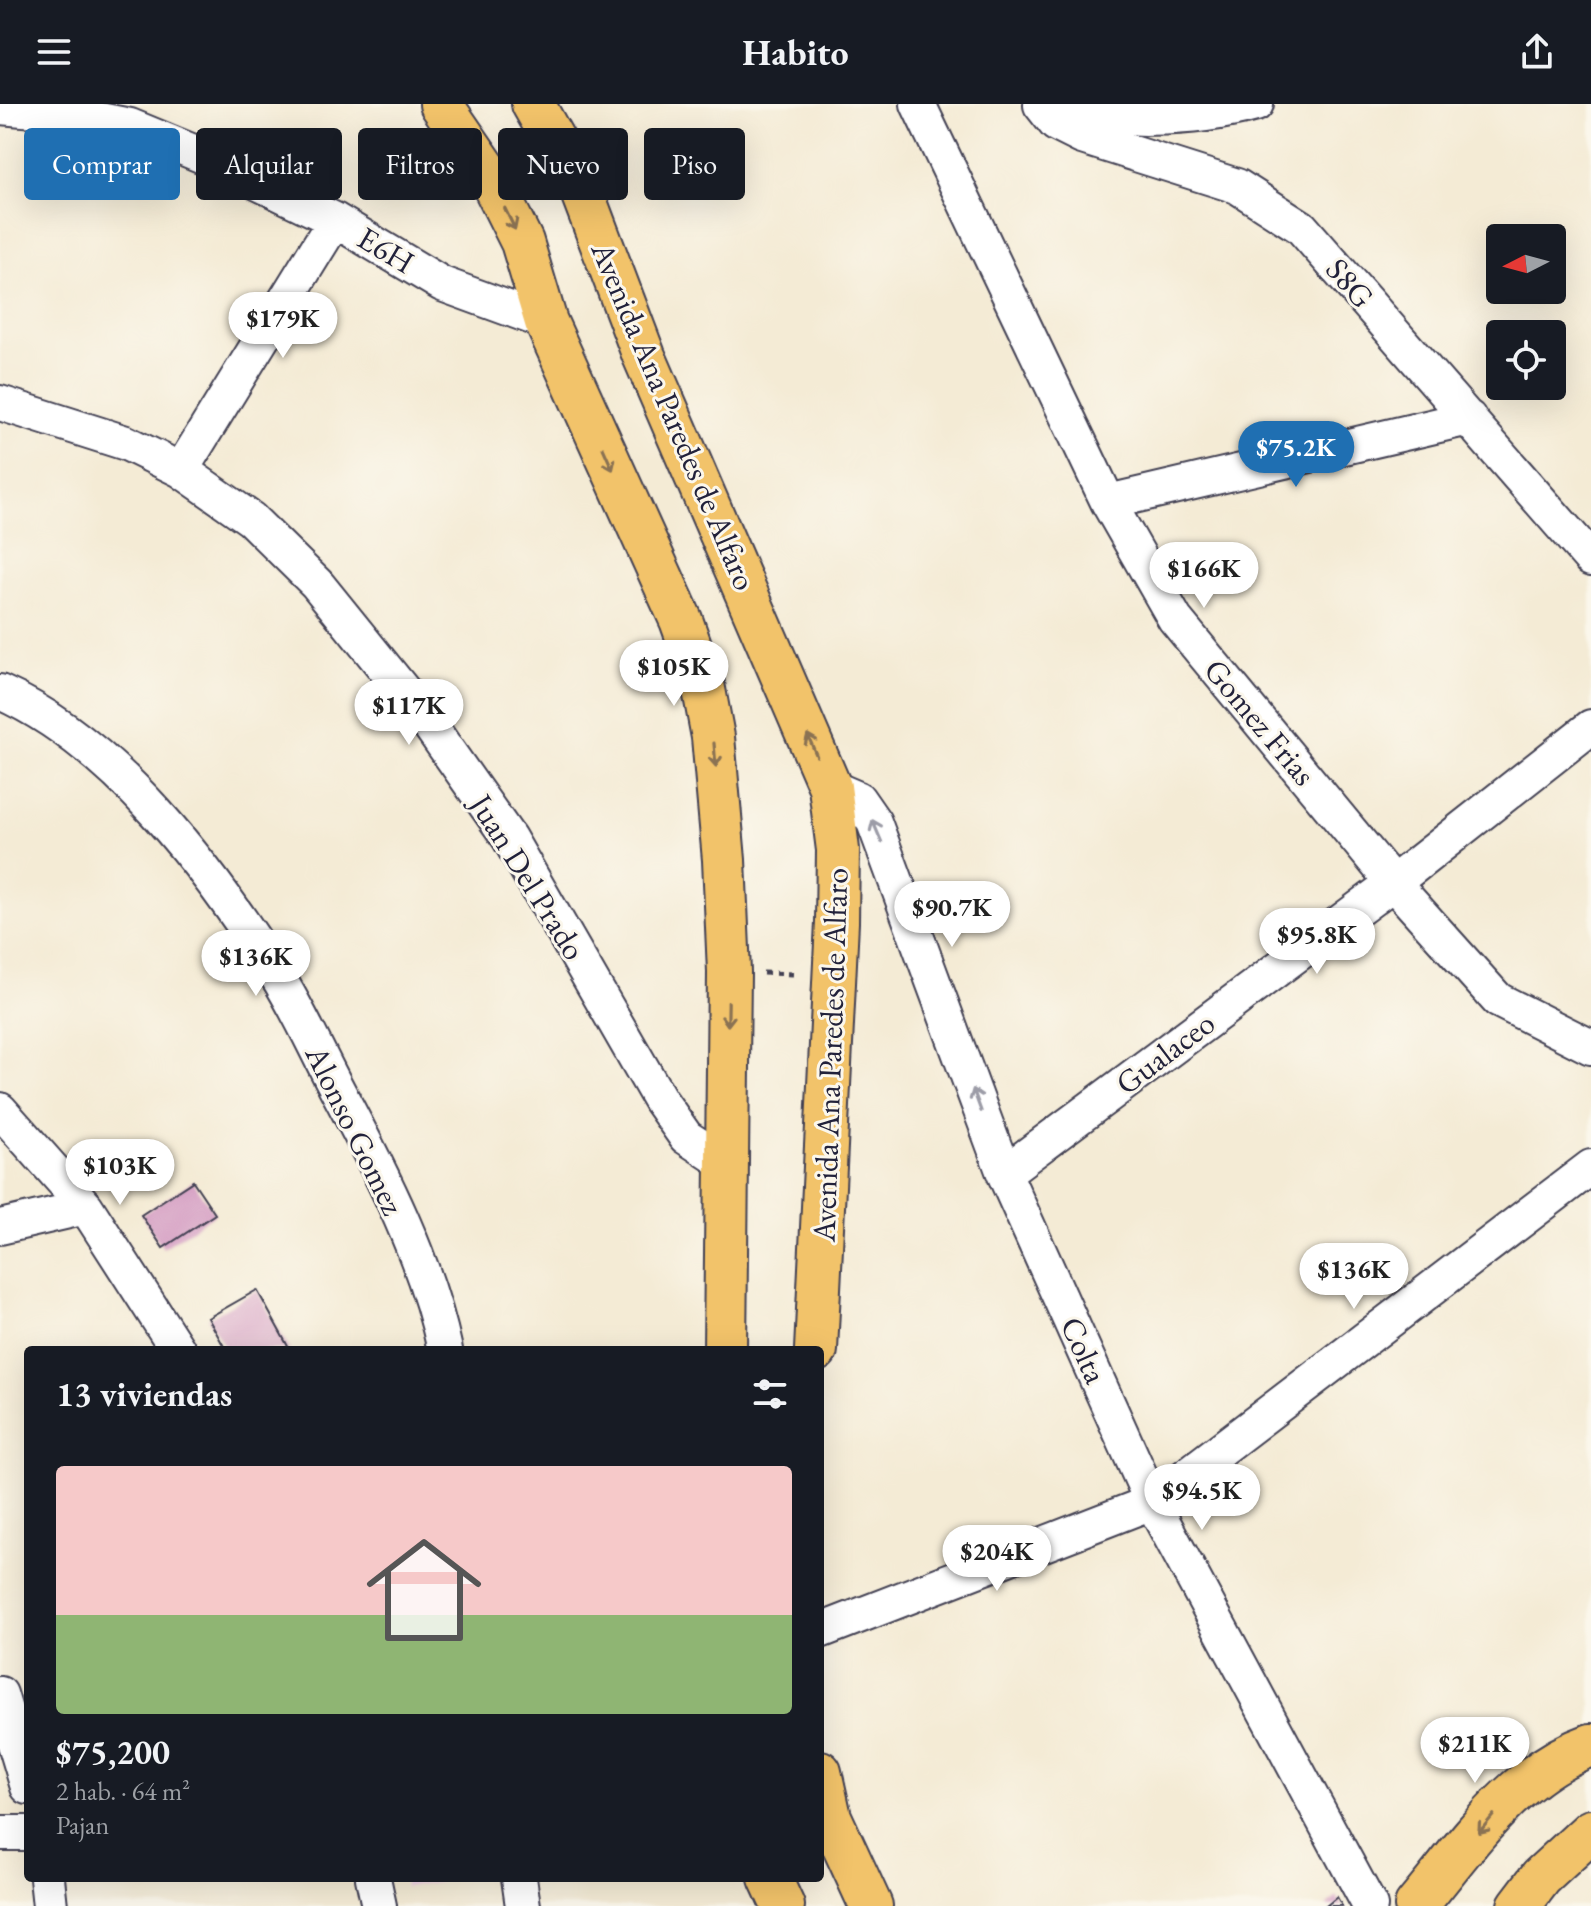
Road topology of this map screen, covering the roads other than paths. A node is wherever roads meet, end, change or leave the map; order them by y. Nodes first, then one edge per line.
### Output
1 (441, 104) edge
2 (533, 104) edge
3 (918, 104) edge
4 (1256, 104) edge
5 (1037, 105) edge
6 (0, 107) edge
7 (335, 220) junction
8 (546, 322) junction
9 (0, 403) edge
10 (1469, 418) junction
11 (181, 470) junction
12 (1108, 502) junction
13 (1591, 559) edge
14 (0, 692) edge
15 (1591, 727) edge
16 (830, 787) junction
17 (1393, 883) junction
18 (1591, 1047) edge
19 (0, 1110) edge
20 (724, 1162) junction
21 (1591, 1167) edge
22 (1004, 1173) junction
23 (86, 1207) junction
24 (0, 1227) edge
25 (175, 1346) edge
26 (444, 1346) edge
27 (725, 1346) edge
28 (816, 1346) edge
29 (1152, 1502) junction
30 (824, 1629) edge
31 (0, 1694) edge
32 (1591, 1745) edge
33 (24, 1774) edge
34 (824, 1790) edge
35 (1591, 1831) edge
36 (0, 1833) edge
37 (24, 1833) edge
38 (47, 1882) edge
39 (374, 1882) edge
40 (520, 1882) edge
41 (772, 1882) edge
42 (50, 1906) edge
43 (379, 1906) edge
44 (523, 1906) edge
45 (783, 1906) edge
46 (871, 1906) edge
47 (1370, 1906) edge
48 (1416, 1906) edge
49 (1519, 1906) edge

1 -> 8 main road
16 -> 2 main road, Avenida Ana Paredes de Alfaro
3 - 12 street, Gomez Frias
4 - 5 street
5 - 10 street, S8G
6 - 7 street, E6H
7 - 8 street, E6H
7 - 11 street
8 -> 20 main road
9 - 11 street, Juan Del Prado
10 - 12 street
10 - 13 street, S8G
11 - 20 street, Juan Del Prado
12 - 17 street, Gomez Frias
14 - 26 street, Alonso Gomez
15 - 17 street, Gualaceo
22 -> 16 street, Colta
16 - 28 main road, Avenida Ana Paredes de Alfaro
17 - 18 street, Gomez Frias
17 - 22 street, Gualaceo
19 - 23 street
20 - 27 main road
21 - 29 street
22 - 29 street, Colta
23 - 24 street
23 - 25 street
29 - 30 street
29 - 47 street, Colta
31 - 33 street
32 -> 48 main road
34 - 46 main road
35 - 49 main road
36 - 37 street
38 - 42 street
39 - 43 street
40 - 44 street
41 - 45 main road

